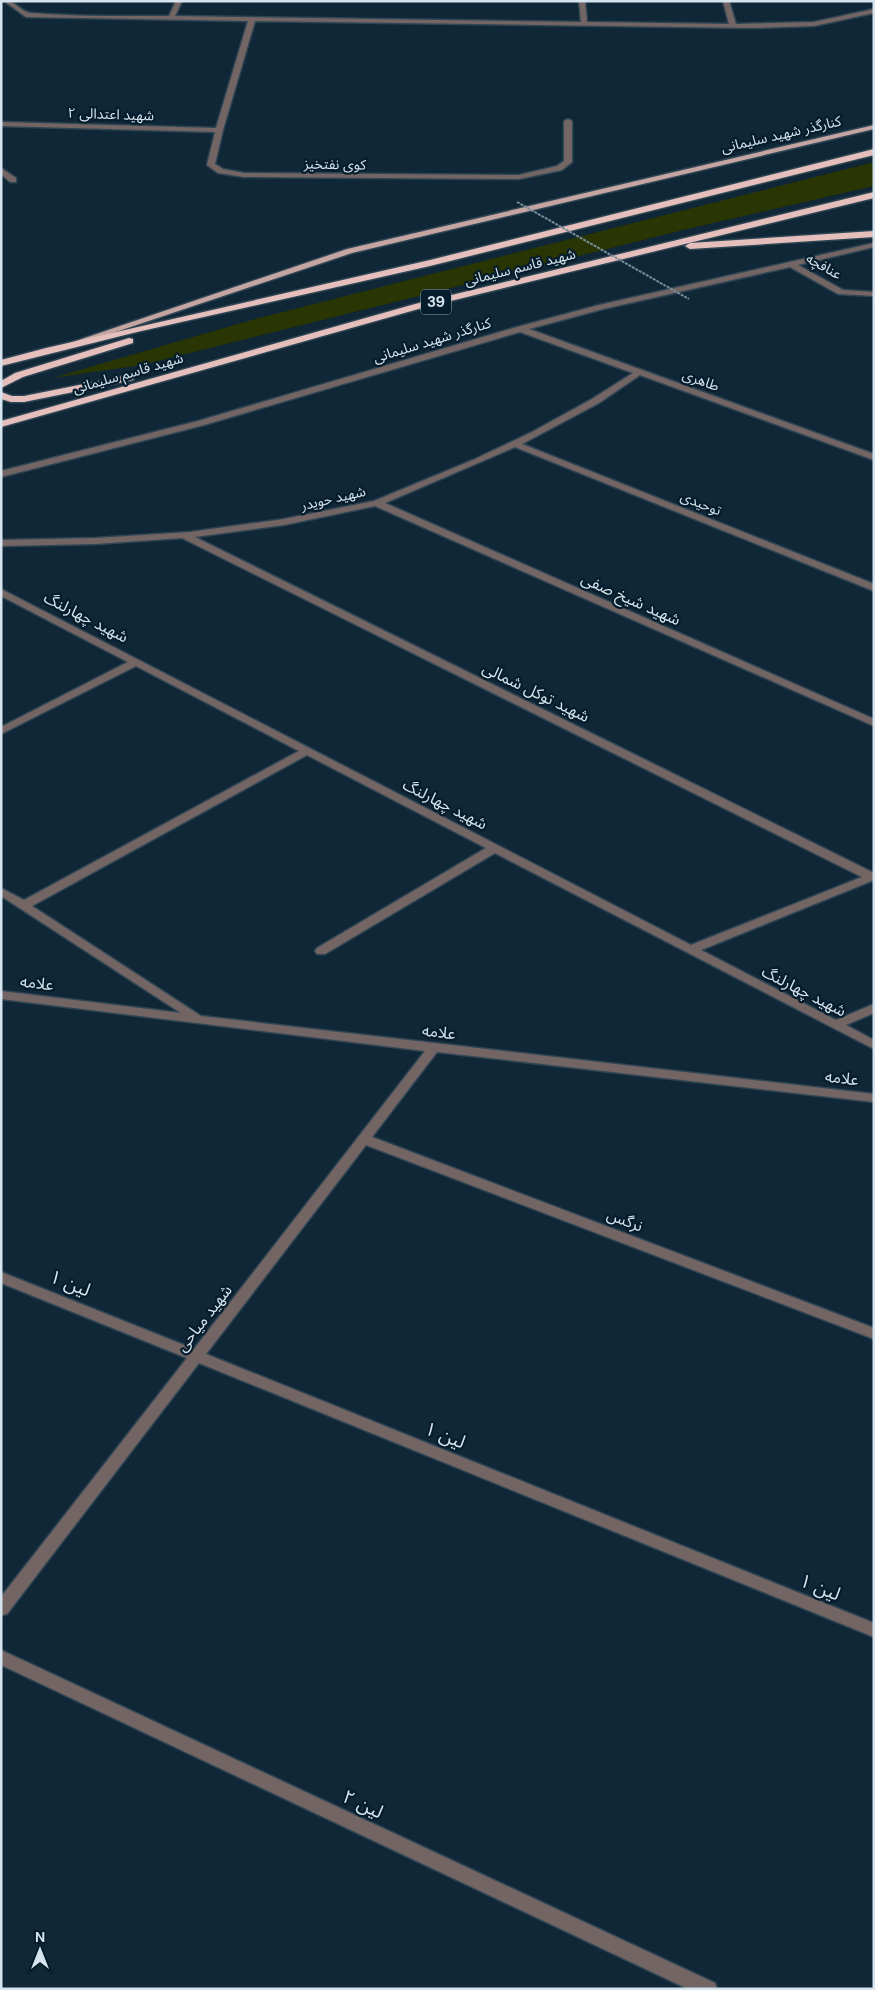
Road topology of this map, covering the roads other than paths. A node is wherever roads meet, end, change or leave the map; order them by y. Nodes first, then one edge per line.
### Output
1 (7, 1) edge
2 (179, 1) edge
3 (582, 1) edge
4 (726, 1) edge
5 (874, 11) edge
6 (171, 19) junction
7 (252, 20) junction
8 (584, 24) junction
9 (733, 26) junction
10 (568, 120) dead end
11 (1, 124) edge
12 (874, 126) edge
13 (219, 130) junction
14 (874, 152) edge
15 (1, 170) edge
16 (13, 180) dead end
17 (874, 195) edge
18 (874, 234) edge
19 (874, 245) edge
20 (649, 249) junction
21 (791, 264) junction
22 (874, 294) edge
23 (236, 307) junction
24 (520, 329) junction
25 (60, 348) junction
26 (250, 353) junction
27 (1, 363) edge
28 (639, 372) junction
29 (1, 385) edge
30 (1, 395) edge
31 (1, 424) edge
32 (517, 445) junction
33 (874, 457) edge
34 (1, 474) edge
35 (376, 503) junction
36 (185, 536) junction
37 (1, 543) edge
38 (874, 588) edge
39 (1, 592) edge
40 (137, 662) junction
41 (874, 723) edge
42 (1, 731) edge
43 (307, 751) junction
44 (495, 848) junction
45 (873, 876) edge
46 (1, 891) edge
47 (24, 905) junction
48 (690, 950) junction
49 (321, 951) dead end
50 (1, 996) edge
51 (874, 1008) edge
52 (199, 1019) junction
53 (835, 1025) junction
54 (874, 1045) edge
55 (434, 1048) junction
56 (874, 1098) edge
57 (364, 1139) junction
58 (1, 1277) edge
59 (874, 1334) edge
60 (196, 1356) junction
61 (1, 1609) edge
62 (874, 1630) edge
63 (1, 1657) edge
64 (708, 1989) edge

1 - 6 street
2 - 6 street
3 - 8 street
4 - 9 street
5 - 9 street
6 - 7 street
7 - 8 street
7 - 13 street, کوی نفتخیز
8 - 9 street
10 - 13 street, کوی نفتخیز
11 - 13 street, شهید اعتدالی ۲
12 - 25 main road, کنارگذر شهید سلیمانی
14 - 23 highway, شهید قاسم سلیمانی
15 - 16 street
17 - 20 highway, شهید قاسم سلیمانی / 39
18 - 20 highway
19 - 21 street, کنارگذر شهید سلیمانی
20 - 26 highway, شهید قاسم سلیمانی / 39
21 - 22 street, عنافچه
21 - 24 street, کنارگذر شهید سلیمانی
23 - 25 highway, شهید قاسم سلیمانی
23 - 29 highway
24 - 28 street, طاهری
24 - 34 street, کنارگذر شهید سلیمانی
25 - 27 highway, شهید قاسم سلیمانی
26 - 30 highway
26 - 31 highway, شهید قاسم سلیمانی / 39
28 - 32 street, شهید حویدر
28 - 33 street, طاهری
32 - 35 street, شهید حویدر
32 - 38 street, توحیدی
35 - 36 street, شهید حویدر
35 - 41 street, شهید شیخ صفی
36 - 37 street, شهید حویدر
36 - 45 street, شهید توکل شمالی
39 - 40 street, شهید چهارلنگ
40 - 42 street
40 - 43 street, شهید چهارلنگ
43 - 44 street, شهید چهارلنگ
43 - 47 street
44 - 48 street, شهید چهارلنگ
44 - 49 street
45 - 48 street
46 - 47 street
47 - 52 street
48 - 53 street, شهید چهارلنگ
50 - 52 street, علامه
51 - 53 street
52 - 55 street, علامه
53 - 54 street, شهید چهارلنگ
55 - 56 street, علامه
55 - 57 street, شهید میاحی
57 - 59 street, نرگس
57 - 60 street, شهید میاحی
58 - 60 street, لین ۱
60 - 61 street, شهید میاحی
60 - 62 street, لین ۱
63 - 64 street, لین ۲

